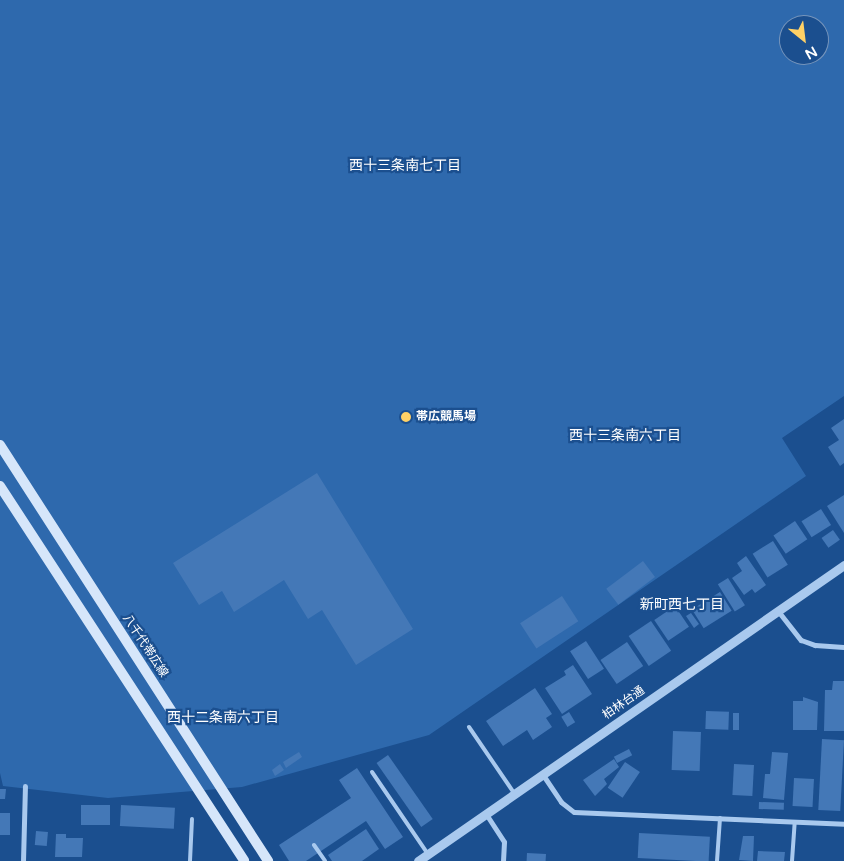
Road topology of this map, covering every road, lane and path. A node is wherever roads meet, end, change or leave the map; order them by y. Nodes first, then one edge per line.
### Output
1 (0, 445) edge
2 (0, 486) edge
3 (844, 565) edge
4 (778, 611) junction
5 (844, 647) edge
6 (468, 727) dead end
7 (372, 772) dead end
8 (543, 775) junction
9 (26, 786) dead end
10 (515, 795) junction
11 (486, 814) junction
12 (720, 818) junction
13 (192, 819) dead end
14 (794, 822) junction
15 (844, 824) edge
16 (314, 845) dead end
17 (428, 854) junction
18 (23, 861) edge
19 (190, 861) edge
20 (244, 861) edge
21 (268, 861) edge
22 (325, 861) edge
23 (418, 861) edge
24 (503, 861) edge
25 (717, 861) edge
26 (792, 861) edge

1 - 21 main road, 八千代帯広線
2 - 20 main road
3 - 4 street, 柏林台通
4 - 5 street
4 - 8 street, 柏林台通
6 - 10 lane
7 - 17 lane
8 - 10 street, 柏林台通
8 - 12 street
9 - 18 street
10 - 11 street, 柏林台通
11 - 17 street, 柏林台通
11 - 24 street
12 - 14 street
12 - 25 lane
13 - 19 lane
14 - 15 street
14 - 26 lane
16 - 22 lane
17 - 23 street, 柏林台通

